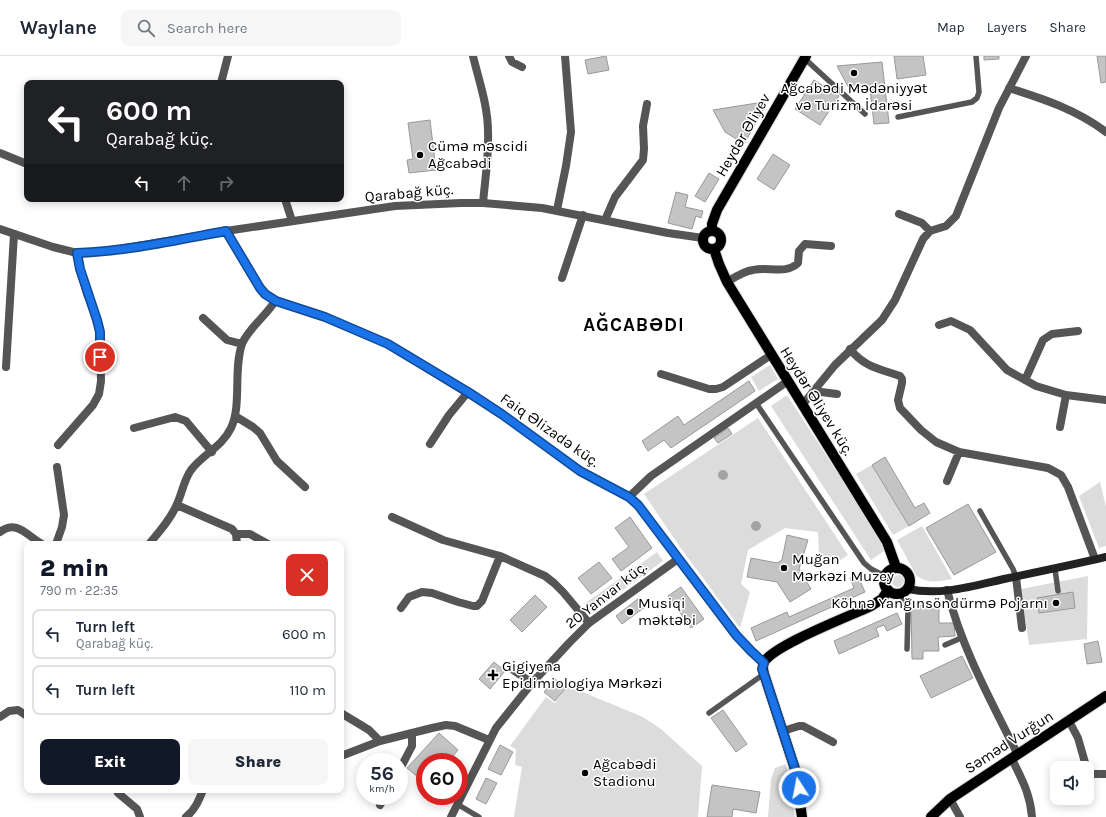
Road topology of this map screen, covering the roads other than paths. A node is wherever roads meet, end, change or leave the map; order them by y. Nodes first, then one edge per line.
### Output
1 (228, 56) edge
2 (473, 56) edge
3 (508, 56) edge
4 (565, 56) edge
5 (976, 56) edge
6 (1026, 56) edge
7 (805, 57) edge
8 (522, 67) dead end
9 (222, 80) edge
10 (1010, 88) junction
11 (647, 104) dead end
12 (865, 114) dead end
13 (898, 117) dead end
14 (1106, 132) edge
15 (0, 153) edge
16 (24, 163) edge
17 (286, 202) edge
18 (483, 203) junction
19 (557, 210) junction
20 (899, 214) dead end
21 (583, 215) junction
22 (605, 220) junction
23 (292, 221) junction
24 (0, 229) edge
25 (226, 231) junction
26 (712, 231) junction
27 (930, 231) junction
28 (14, 234) junction
29 (703, 238) junction
30 (831, 246) dead end
31 (714, 249) junction
32 (77, 253) junction
33 (562, 278) dead end
34 (727, 282) junction
35 (276, 301) junction
36 (203, 318) dead end
37 (939, 325) dead end
38 (1078, 331) dead end
39 (242, 344) junction
40 (850, 349) junction
41 (771, 355) junction
42 (6, 367) dead end
43 (661, 374) dead end
44 (1025, 380) junction
45 (788, 381) junction
46 (813, 391) junction
47 (468, 392) junction
48 (837, 394) dead end
49 (1066, 395) junction
50 (1106, 400) edge
51 (756, 403) junction
52 (803, 404) junction
53 (235, 416) junction
54 (1060, 427) dead end
55 (134, 428) dead end
56 (430, 444) dead end
57 (58, 445) dead end
58 (212, 452) junction
59 (959, 452) junction
60 (57, 467) dead end
61 (947, 481) dead end
62 (305, 487) dead end
63 (629, 497) junction
64 (177, 505) junction
65 (980, 511) dead end
66 (392, 517) dead end
67 (0, 532) edge
68 (236, 534) junction
69 (38, 541) edge
70 (57, 541) edge
71 (151, 541) edge
72 (237, 541) edge
73 (263, 541) edge
74 (500, 556) junction
75 (1106, 557) edge
76 (678, 559) junction
77 (1095, 560) junction
78 (896, 567) junction
79 (1055, 569) junction
80 (885, 576) junction
81 (1016, 577) junction
82 (888, 590) junction
83 (947, 590) junction
84 (904, 591) junction
85 (1058, 591) dead end
86 (401, 608) dead end
87 (589, 623) junction
88 (1022, 628) dead end
89 (962, 638) junction
90 (945, 645) dead end
91 (907, 649) dead end
92 (764, 663) junction
93 (509, 667) dead end
94 (764, 674) junction
95 (532, 683) junction
96 (1106, 696) edge
97 (709, 713) dead end
98 (24, 714) edge
99 (344, 715) edge
100 (0, 717) edge
101 (1069, 721) junction
102 (783, 731) junction
103 (412, 733) junction
104 (489, 740) junction
105 (380, 741) junction
106 (833, 742) dead end
107 (408, 754) edge
108 (344, 755) edge
109 (1015, 757) junction
110 (1106, 774) edge
111 (470, 779) joint
112 (468, 783) edge
113 (118, 793) dead end
114 (202, 793) edge
115 (950, 799) junction
116 (457, 805) edge
117 (459, 805) edge
118 (192, 816) edge
119 (140, 817) edge
120 (451, 817) edge
121 (479, 817) edge
122 (802, 817) edge
123 (931, 817) edge
124 (960, 817) edge
125 (1032, 817) edge

1 - 9 street
2 - 18 street
3 - 8 street
4 - 19 street
5 - 13 lane
6 - 10 street
7 - 12 lane
7 - 26 main road, Heydər Əliyev
10 - 14 street
10 - 27 street
11 - 22 street
15 - 16 street
17 - 23 street
18 - 19 street, Qarabağ küç.
18 - 23 street, Qarabağ küç.
19 - 21 street, Qarabağ küç.
20 - 27 street
21 - 22 street, Qarabağ küç.
21 - 33 street
22 - 29 street, Qarabağ küç.
23 - 25 street, Qarabağ küç.
24 - 28 street, Qarabağ küç.
25 - 32 street, Qarabağ küç.
25 - 35 street, Faiq Əlizadə küç.
26 - 29 main road
26 - 31 main road
27 - 40 street
28 - 32 street, Qarabağ küç.
28 - 42 street
29 - 31 main road
30 - 34 street
31 - 34 main road, Heydər Əliyev küç.
32 - 57 street
34 - 41 main road, Heydər Əliyev küç.
35 - 39 street
35 - 47 street, Faiq Əlizadə küç.
36 - 39 street
37 - 44 street
38 - 44 street
39 - 53 street
40 - 46 street
40 - 59 street
41 - 43 street
41 - 45 main road, Heydər Əliyev küç.
44 - 49 street
45 - 51 street
45 - 52 main road, Heydər Əliyev küç.
46 - 48 street
46 - 52 street
47 - 56 street
47 - 63 street, Faiq Əlizadə küç.
49 - 50 street
49 - 54 street
51 - 63 street
51 - 80 lane
52 - 78 main road, Heydər Əliyev küç.
53 - 58 street
53 - 62 street
55 - 58 street
58 - 64 street
59 - 61 street
59 - 77 street
60 - 70 street
63 - 76 street, Faiq Əlizadə küç.
64 - 68 street
64 - 71 street
65 - 81 lane
66 - 74 street
67 - 69 street
68 - 72 street
68 - 73 street
74 - 86 street
74 - 87 street
75 - 77 main road
76 - 87 street, 20 Yanvar küç.
76 - 92 street, Faiq Əlizadə küç.
77 - 79 main road
78 - 80 main road
78 - 84 main road
79 - 81 main road
79 - 85 lane
80 - 82 main road
81 - 83 main road
81 - 88 street
82 - 84 main road
82 - 92 main road
83 - 84 main road
83 - 89 street
84 - 91 lane
87 - 95 street, 20 Yanvar küç.
89 - 90 lane
89 - 109 street
92 - 94 main road
93 - 95 street
94 - 97 lane
94 - 102 main road
95 - 104 street, 20 Yanvar küç.
96 - 101 main road, Səməd Vurğun
98 - 100 street
99 - 105 street
101 - 109 main road, Səməd Vurğun
101 - 110 street
102 - 106 street
102 - 122 main road
103 - 104 street
103 - 105 street
103 - 107 street
104 - 111 street, 20 Yanvar küç.
105 - 108 street
109 - 115 main road, Səməd Vurğun
109 - 125 street
111 - 112 street, 20 Yanvar küç.
113 - 119 street
114 - 118 street
115 - 123 main road, Səməd Vurğun
115 - 124 street
116 - 120 street, 20 Yanvar küç.
117 - 121 lane

